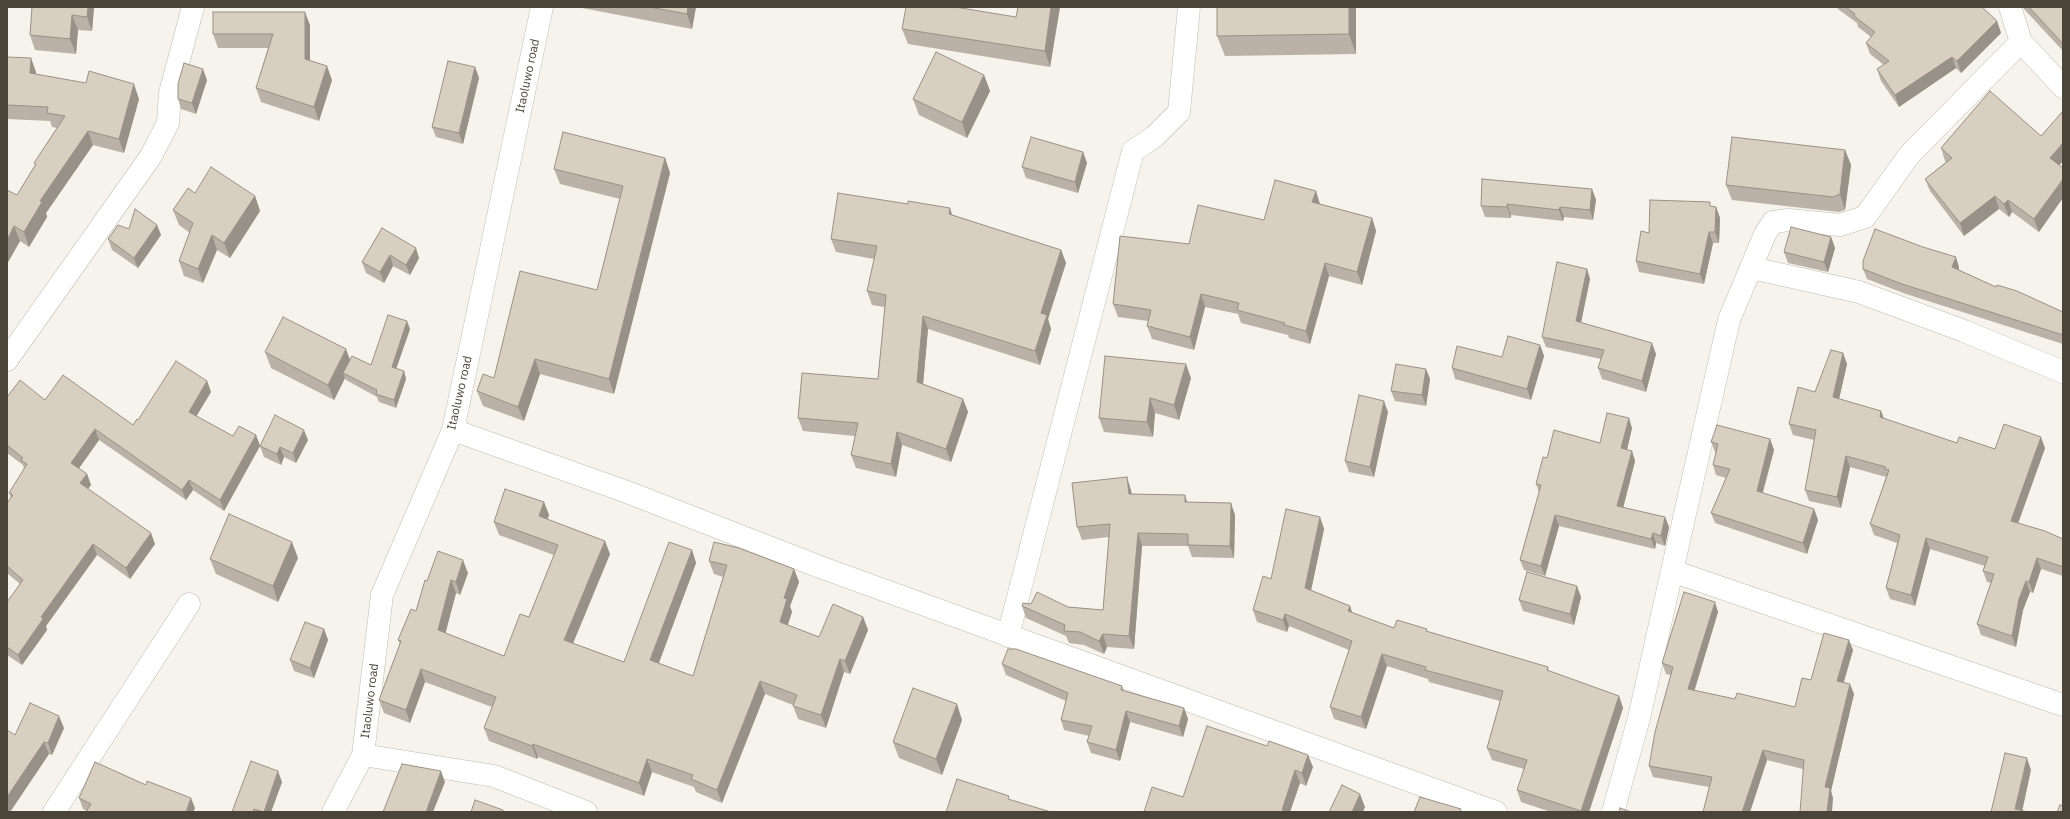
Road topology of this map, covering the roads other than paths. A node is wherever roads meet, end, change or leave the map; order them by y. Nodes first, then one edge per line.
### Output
1 (193, 7) edge
2 (542, 7) edge
3 (1189, 7) edge
4 (2010, 7) edge
5 (2021, 42) junction
6 (2063, 87) edge
7 (1752, 268) junction
8 (7, 360) edge
9 (2063, 372) edge
10 (453, 430) junction
11 (1672, 572) junction
12 (189, 604) dead end
13 (1008, 636) junction
14 (2063, 705) edge
15 (363, 755) junction
16 (54, 812) edge
17 (333, 812) edge
18 (586, 812) edge
19 (1496, 812) edge
20 (1613, 812) edge

1 - 8 street
2 - 10 street, Itaoluwo road
3 - 13 street
4 - 5 street
5 - 6 street
5 - 7 street
7 - 9 street
7 - 11 street
10 - 13 street
10 - 15 street, Itaoluwo road
11 - 14 street
11 - 20 street
12 - 16 street
13 - 19 street
15 - 17 street, Itaoluwo road
15 - 18 street

